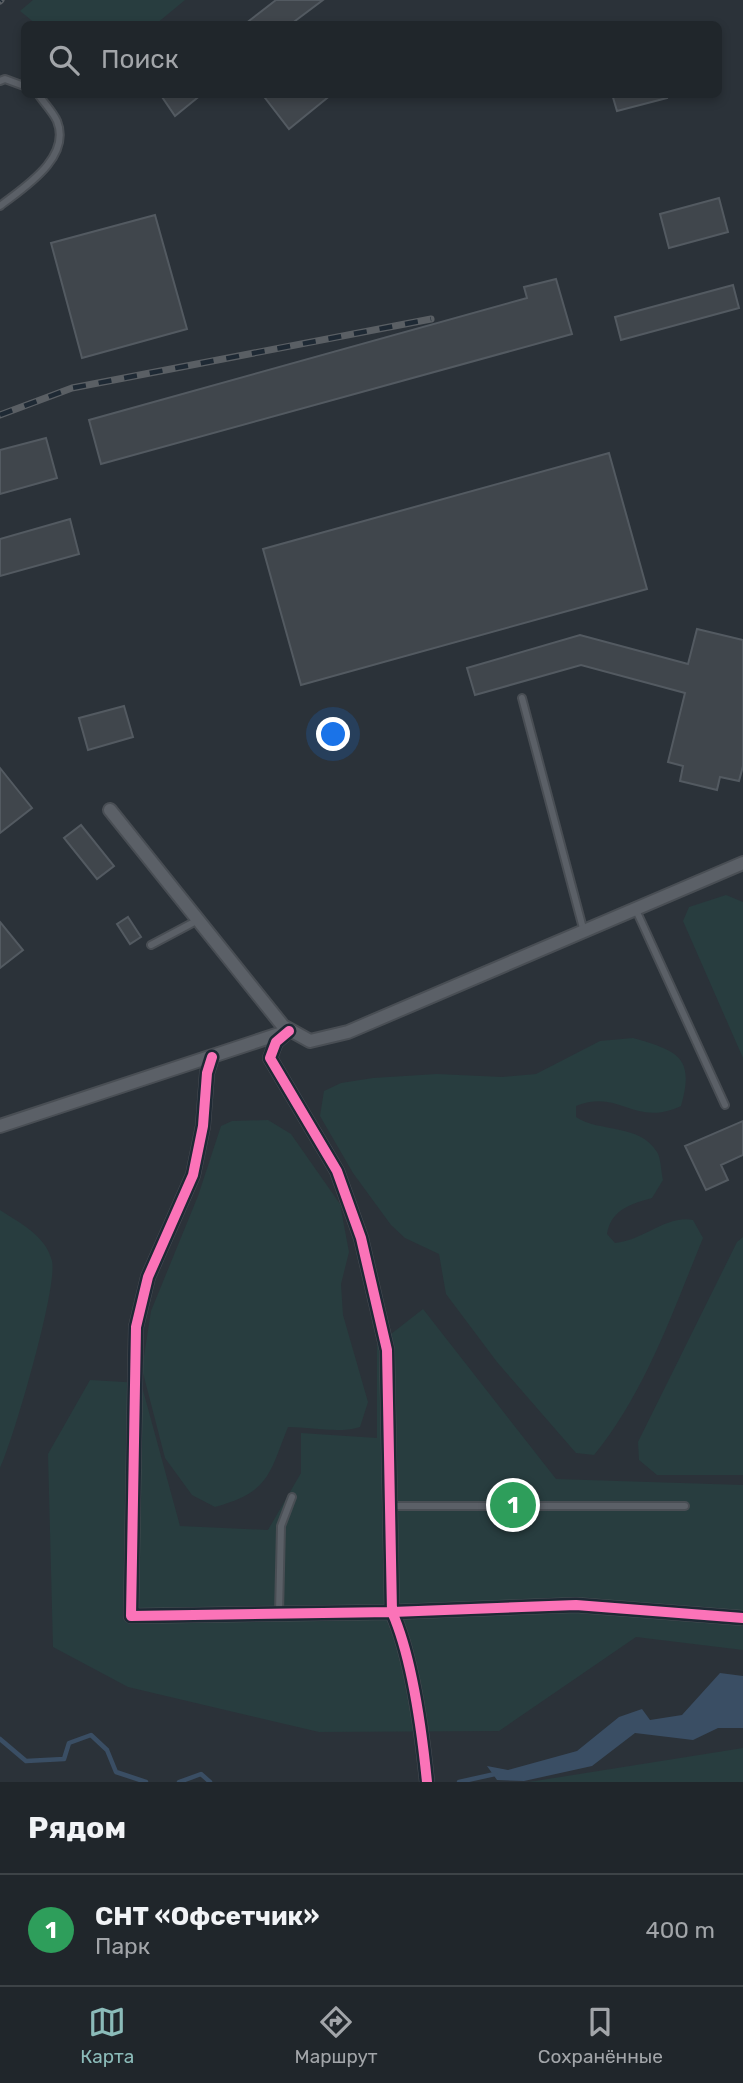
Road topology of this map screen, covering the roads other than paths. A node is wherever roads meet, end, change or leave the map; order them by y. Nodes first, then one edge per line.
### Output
1 (0, 81) edge
2 (21, 85) edge
3 (41, 98) edge
4 (0, 206) edge
5 (522, 698) dead end
6 (110, 810) dead end
7 (743, 863) edge
8 (636, 911) junction
9 (198, 920) junction
10 (584, 933) junction
11 (151, 945) dead end
12 (289, 1031) junction
13 (212, 1058) junction
14 (724, 1105) dead end
15 (0, 1126) edge
16 (292, 1497) dead end
17 (388, 1506) junction
18 (685, 1506) dead end
19 (392, 1612) junction
20 (279, 1613) junction
21 (743, 1618) edge
22 (428, 1782) edge

1 - 2 lane
3 - 4 lane
5 - 10 lane
6 - 9 street
7 - 8 street
8 - 10 street
8 - 14 lane
9 - 11 lane
9 - 12 street
10 - 12 street
12 - 13 street
12 - 17 street
13 - 15 street
13 - 20 street
16 - 20 lane
17 - 18 lane
17 - 19 street
19 - 20 street
19 - 21 street
19 - 22 street

